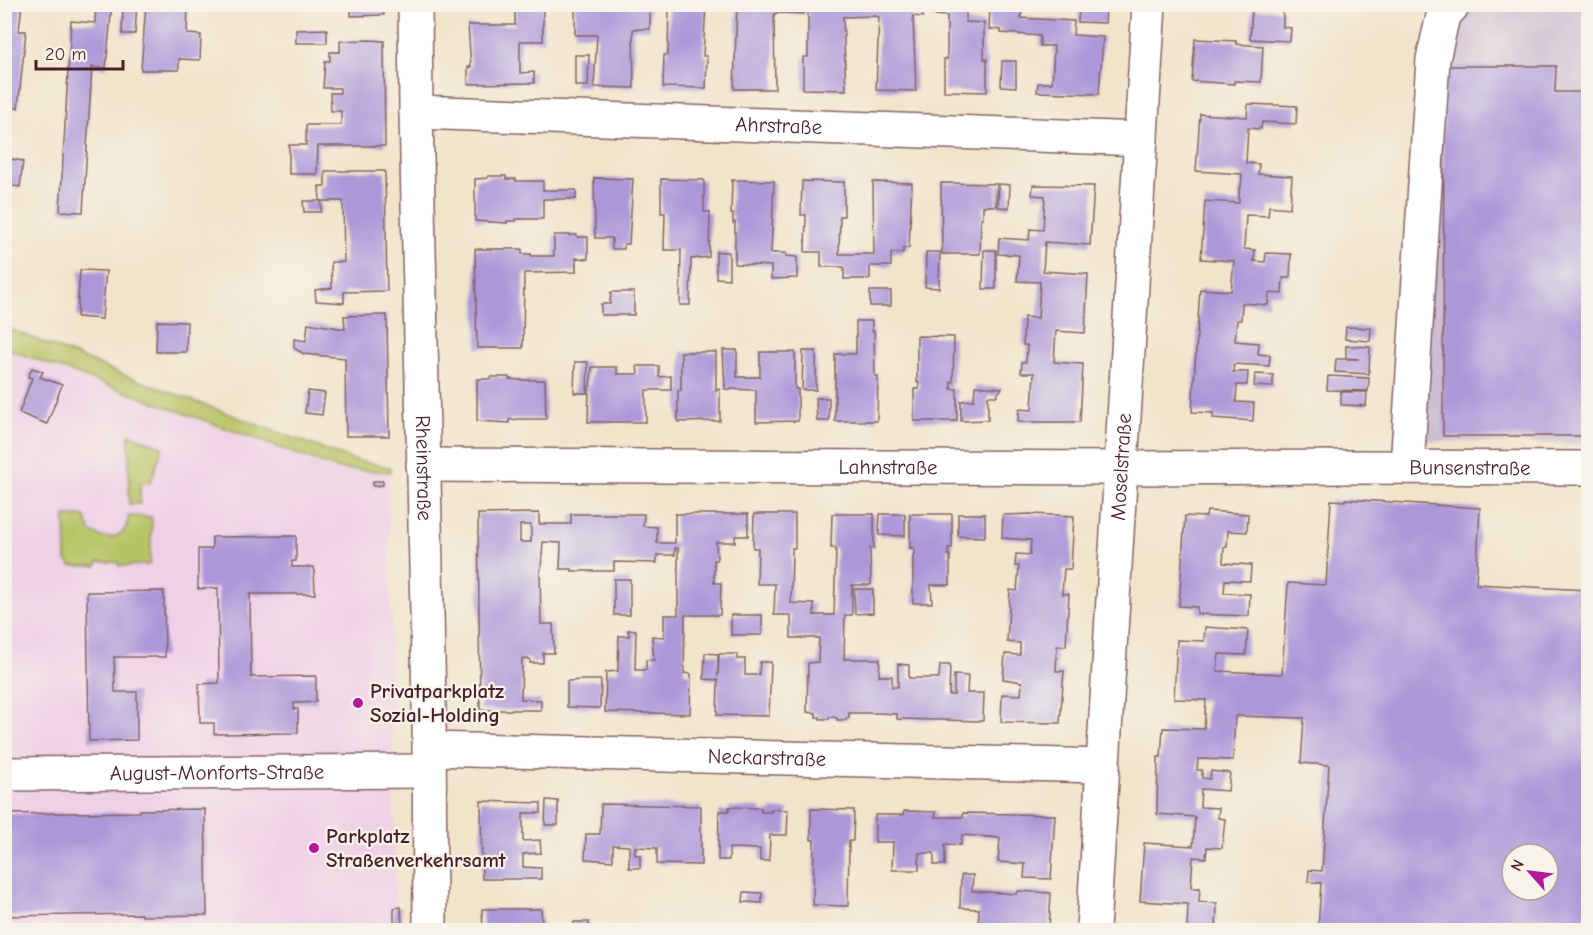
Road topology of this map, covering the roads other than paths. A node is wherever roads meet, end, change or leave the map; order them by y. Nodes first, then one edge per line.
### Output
1 (415, 4) edge
2 (1149, 4) edge
3 (1454, 4) edge
4 (416, 112) junction
5 (1141, 139) junction
6 (423, 465) junction
7 (1352, 466) joint
8 (1407, 467) junction
9 (1122, 468) junction
10 (1588, 468) edge
11 (429, 760) junction
12 (1103, 766) junction
13 (4, 774) edge
14 (430, 930) edge
15 (1093, 930) edge

1 - 4 street, Rheinstraße
2 - 5 street, Moselstraße
3 - 8 street
4 - 5 street, Ahrstraße
4 - 6 street, Rheinstraße
5 - 9 street, Moselstraße
6 - 9 street, Lahnstraße
6 - 11 street, Rheinstraße
7 - 8 street, Bunsenstraße
7 - 9 street, Lahnstraße
8 - 10 street, Bunsenstraße
9 - 12 street, Moselstraße
11 - 12 street, Neckarstraße
11 - 13 street, August-Monforts-Straße
11 - 14 street, Rheinstraße
12 - 15 street, Moselstraße

